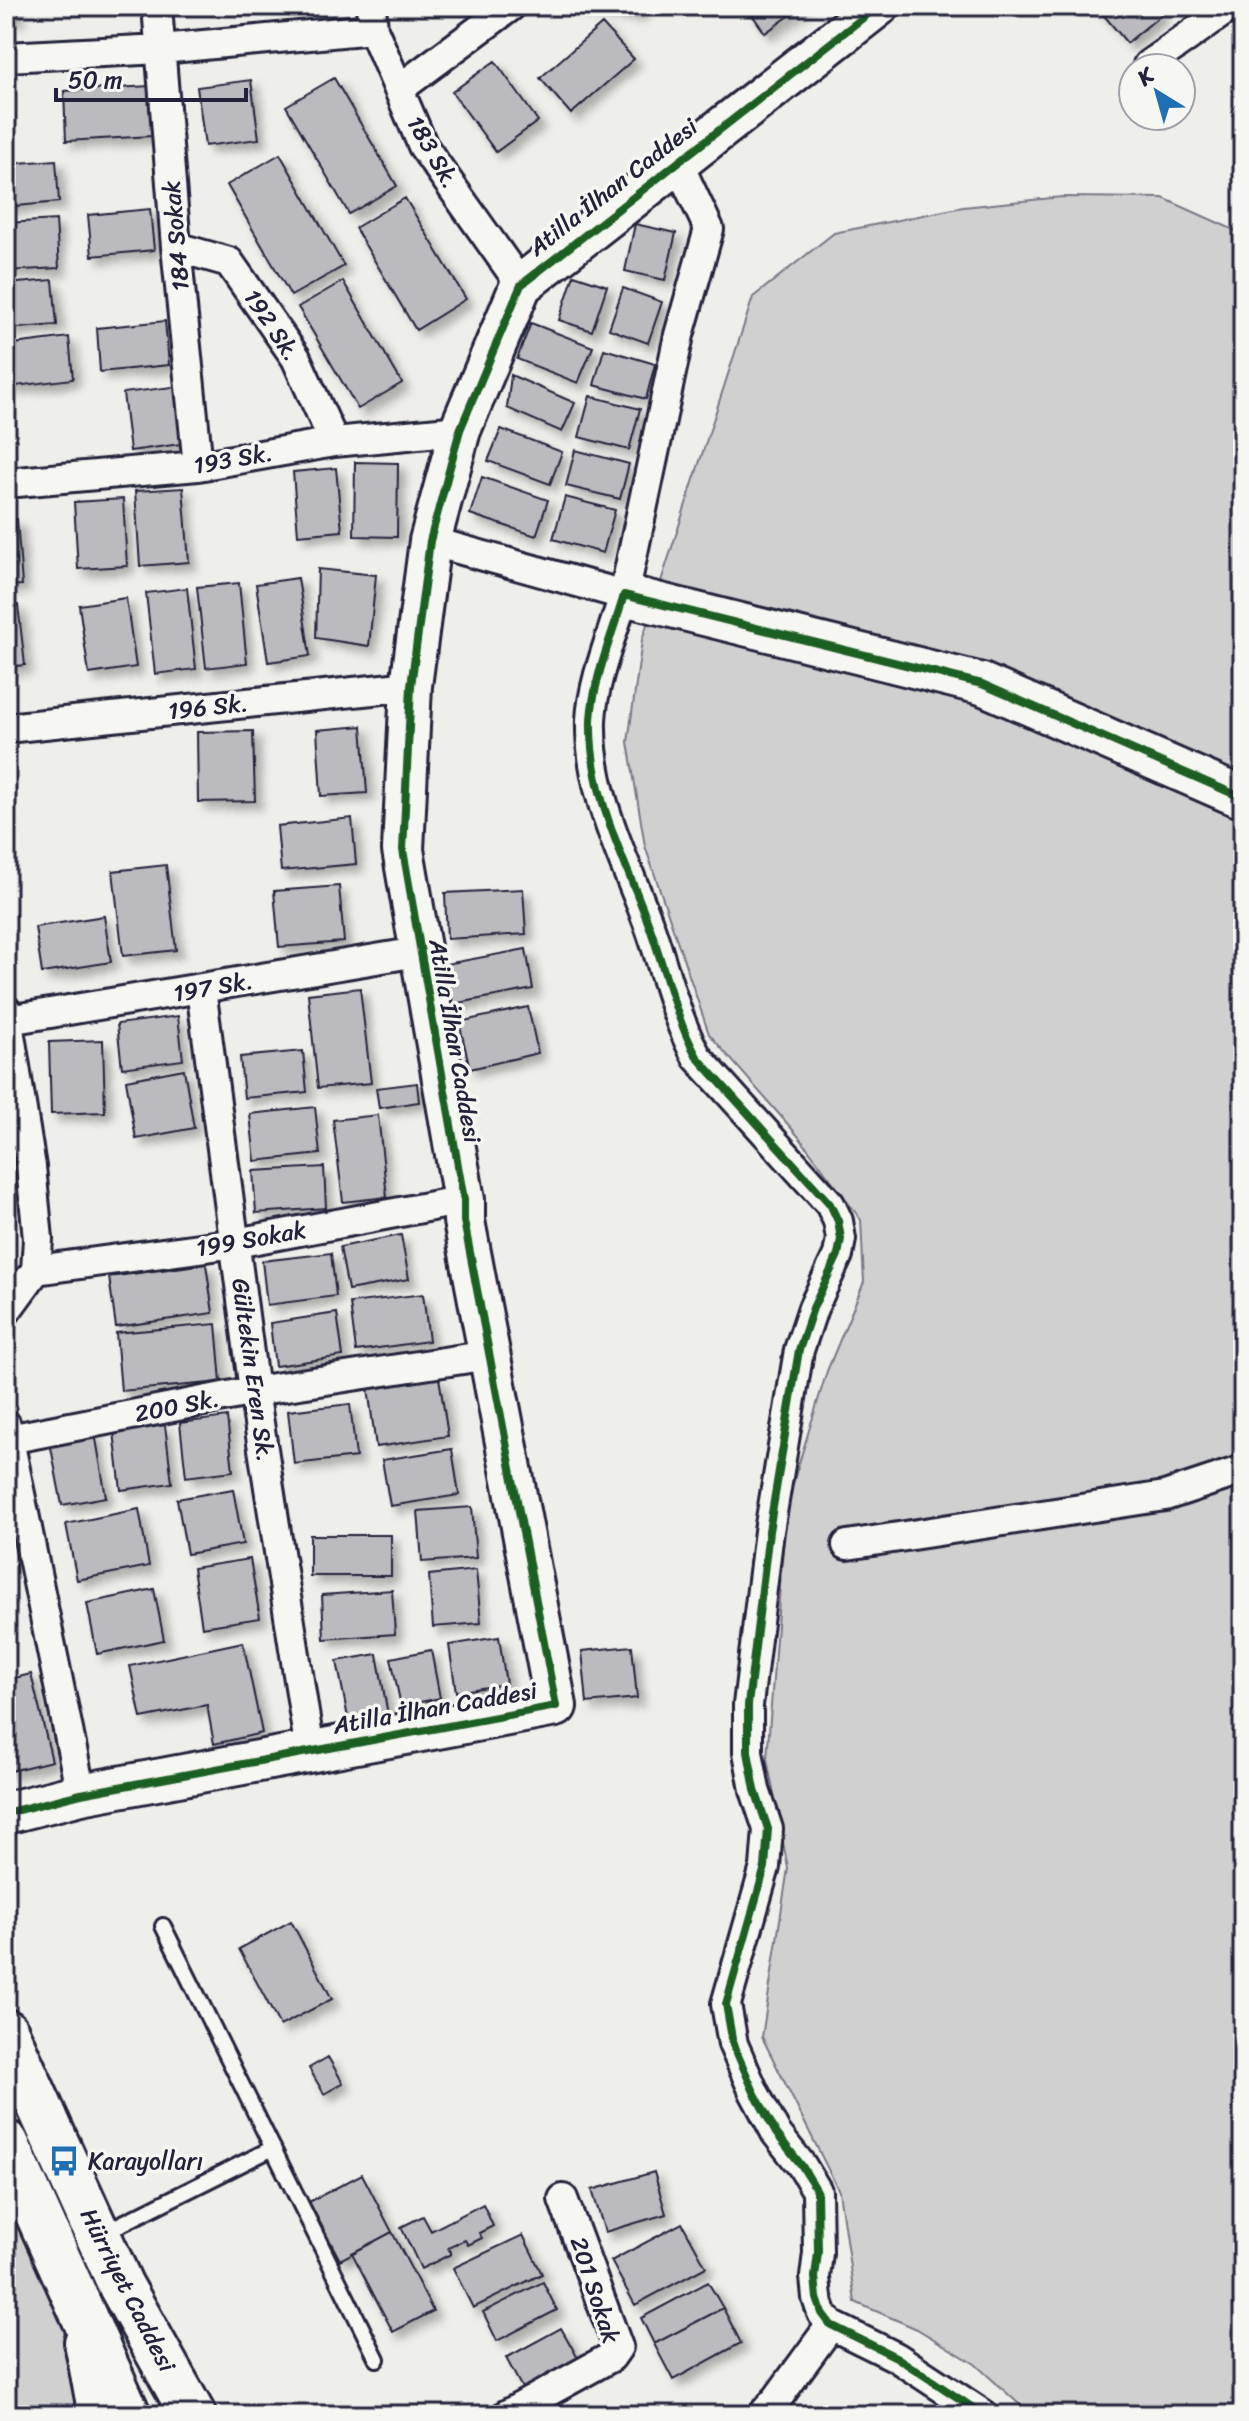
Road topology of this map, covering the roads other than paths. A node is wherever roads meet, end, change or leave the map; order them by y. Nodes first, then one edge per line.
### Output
1 (157, 6) edge
2 (511, 6) edge
3 (878, 6) edge
4 (1231, 6) edge
5 (372, 17) edge
6 (161, 49) junction
7 (1166, 52) edge
8 (6, 57) edge
9 (399, 89) junction
10 (677, 161) junction
11 (176, 247) junction
12 (521, 285) junction
13 (460, 430) junction
14 (334, 442) junction
15 (198, 466) junction
16 (6, 483) edge
17 (430, 541) junction
18 (624, 595) junction
19 (411, 686) junction
20 (6, 728) edge
21 (1243, 798) edge
22 (418, 952) junction
23 (201, 989) junction
24 (7, 1015) edge
25 (18, 1169) edge
26 (464, 1200) junction
27 (236, 1243) junction
28 (36, 1270) junction
29 (6, 1311) edge
30 (489, 1355) junction
31 (254, 1391) junction
32 (7, 1432) edge
33 (1243, 1470) edge
34 (847, 1545) dead end
35 (310, 1751) junction
36 (81, 1794) junction
37 (6, 1813) edge
38 (163, 1926) dead end
39 (6, 2032) edge
40 (6, 2143) edge
41 (273, 2148) junction
42 (563, 2199) dead end
43 (98, 2235) junction
44 (76, 2295) junction
45 (831, 2325) junction
46 (377, 2359) dead end
47 (99, 2415) edge
48 (128, 2415) edge
49 (193, 2415) edge
50 (506, 2415) edge
51 (762, 2415) edge
52 (984, 2415) edge

1 - 6 street, 184 Sokak
2 - 9 street
3 - 10 street, Atilla İlhan Caddesi
4 - 7 street
5 - 6 street
5 - 9 street, 183 Sk.
6 - 8 street
6 - 11 street, 184 Sokak
9 - 12 street, 183 Sk.
10 - 12 street, Atilla İlhan Caddesi
10 - 18 street
11 - 14 street, 192 Sk.
11 - 15 street, 184 Sokak
12 - 13 street, Atilla İlhan Caddesi
13 - 14 street, 193 Sk.
13 - 17 street, Atilla İlhan Caddesi
14 - 15 street, 193 Sk.
15 - 16 street, 193 Sk.
17 - 18 street
17 - 19 street, Atilla İlhan Caddesi
18 - 21 street
18 - 45 street
19 - 20 street, 196 Sk.
19 - 22 street, Atilla İlhan Caddesi
22 - 23 street, 197 Sk.
22 - 26 street, Atilla İlhan Caddesi
23 - 24 street, 197 Sk.
23 - 27 street, Gültekin Eren Sk.
24 - 25 street
25 - 28 street
26 - 27 street, 199 Sokak
26 - 30 street, Atilla İlhan Caddesi
27 - 28 street, 199 Sokak
27 - 31 street, Gültekin Eren Sk.
28 - 29 street
30 - 31 street, 200 Sk.
30 - 35 street, Atilla İlhan Caddesi
31 - 32 street, 200 Sk.
31 - 35 street, Gültekin Eren Sk.
32 - 36 street
33 - 34 street
35 - 36 street, Atilla İlhan Caddesi
36 - 37 street, Atilla İlhan Caddesi
38 - 41 lane
39 - 43 highway, Hürriyet Caddesi
40 - 44 highway, Hürriyet Caddesi
41 - 43 lane
41 - 46 lane
42 - 50 street, 201 Sokak
43 - 49 highway, Hürriyet Caddesi
44 - 47 street
44 - 48 highway, Hürriyet Caddesi
45 - 51 street
45 - 52 street

